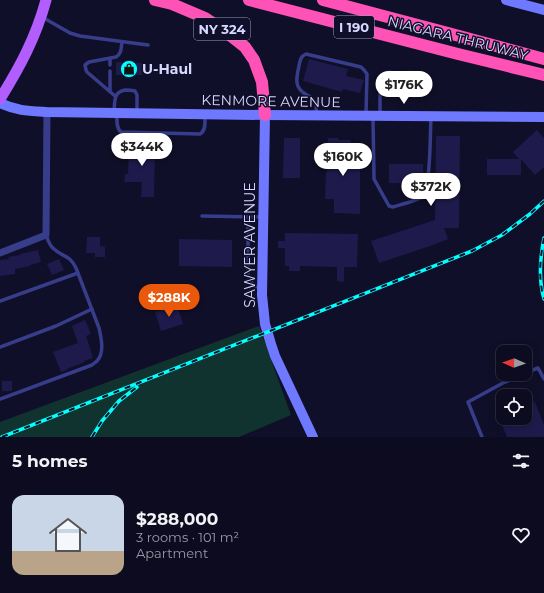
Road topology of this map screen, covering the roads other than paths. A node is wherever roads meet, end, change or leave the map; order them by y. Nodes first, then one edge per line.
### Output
1 (46, 0) edge
2 (155, 0) edge
3 (249, 0) edge
4 (323, 0) edge
5 (506, 0) edge
6 (544, 10) edge
7 (41, 17) junction
8 (122, 42) junction
9 (148, 45) dead end
10 (110, 59) junction
11 (544, 59) edge
12 (110, 65) dead end
13 (110, 71) dead end
14 (404, 75) dead end
15 (544, 75) edge
16 (110, 91) junction
17 (115, 96) junction
18 (0, 99) edge
19 (0, 103) edge
20 (46, 112) junction
21 (116, 113) junction
22 (137, 113) junction
23 (205, 114) junction
24 (265, 115) junction
25 (316, 115) junction
26 (373, 116) junction
27 (431, 116) junction
28 (544, 117) edge
29 (202, 216) dead end
30 (248, 217) junction
31 (263, 217) junction
32 (46, 235) junction
33 (0, 253) edge
34 (78, 273) junction
35 (262, 289) junction
36 (0, 301) edge
37 (92, 310) junction
38 (0, 347) edge
39 (532, 371) edge
40 (544, 380) edge
41 (508, 381) edge
42 (0, 399) edge
43 (313, 437) edge
44 (482, 437) edge

1 - 7 main road
2 - 24 highway, NY 324
3 - 15 highway, NIAGARA THRUWAY / I 190
4 - 11 highway, NIAGARA THRUWAY / I 190
5 - 6 street
7 - 8 lane
7 - 18 main road
8 - 9 lane
8 - 10 lane
10 - 12 lane
10 - 16 lane
13 - 16 lane
14 - 26 lane
16 - 17 lane
17 - 21 lane
17 - 22 lane
19 - 20 street, KENMORE AVENUE
20 - 21 street, KENMORE AVENUE
20 - 32 street
21 - 22 street, KENMORE AVENUE
21 - 23 lane
22 - 23 street, KENMORE AVENUE
23 - 24 street, KENMORE AVENUE
24 - 25 street, KENMORE AVENUE
24 - 31 street, SAWYER AVENUE
25 - 26 street, KENMORE AVENUE
25 - 26 lane
26 - 27 street, KENMORE AVENUE
26 - 27 lane
27 - 28 street, KENMORE AVENUE
29 - 30 lane
30 - 31 lane
30 - 35 lane
31 - 35 street, SAWYER AVENUE
32 - 33 street
32 - 34 lane
34 - 36 lane
34 - 37 lane
35 - 43 street, SAWYER AVENUE
37 - 38 lane
37 - 42 lane
39 - 40 lane
41 - 44 lane

